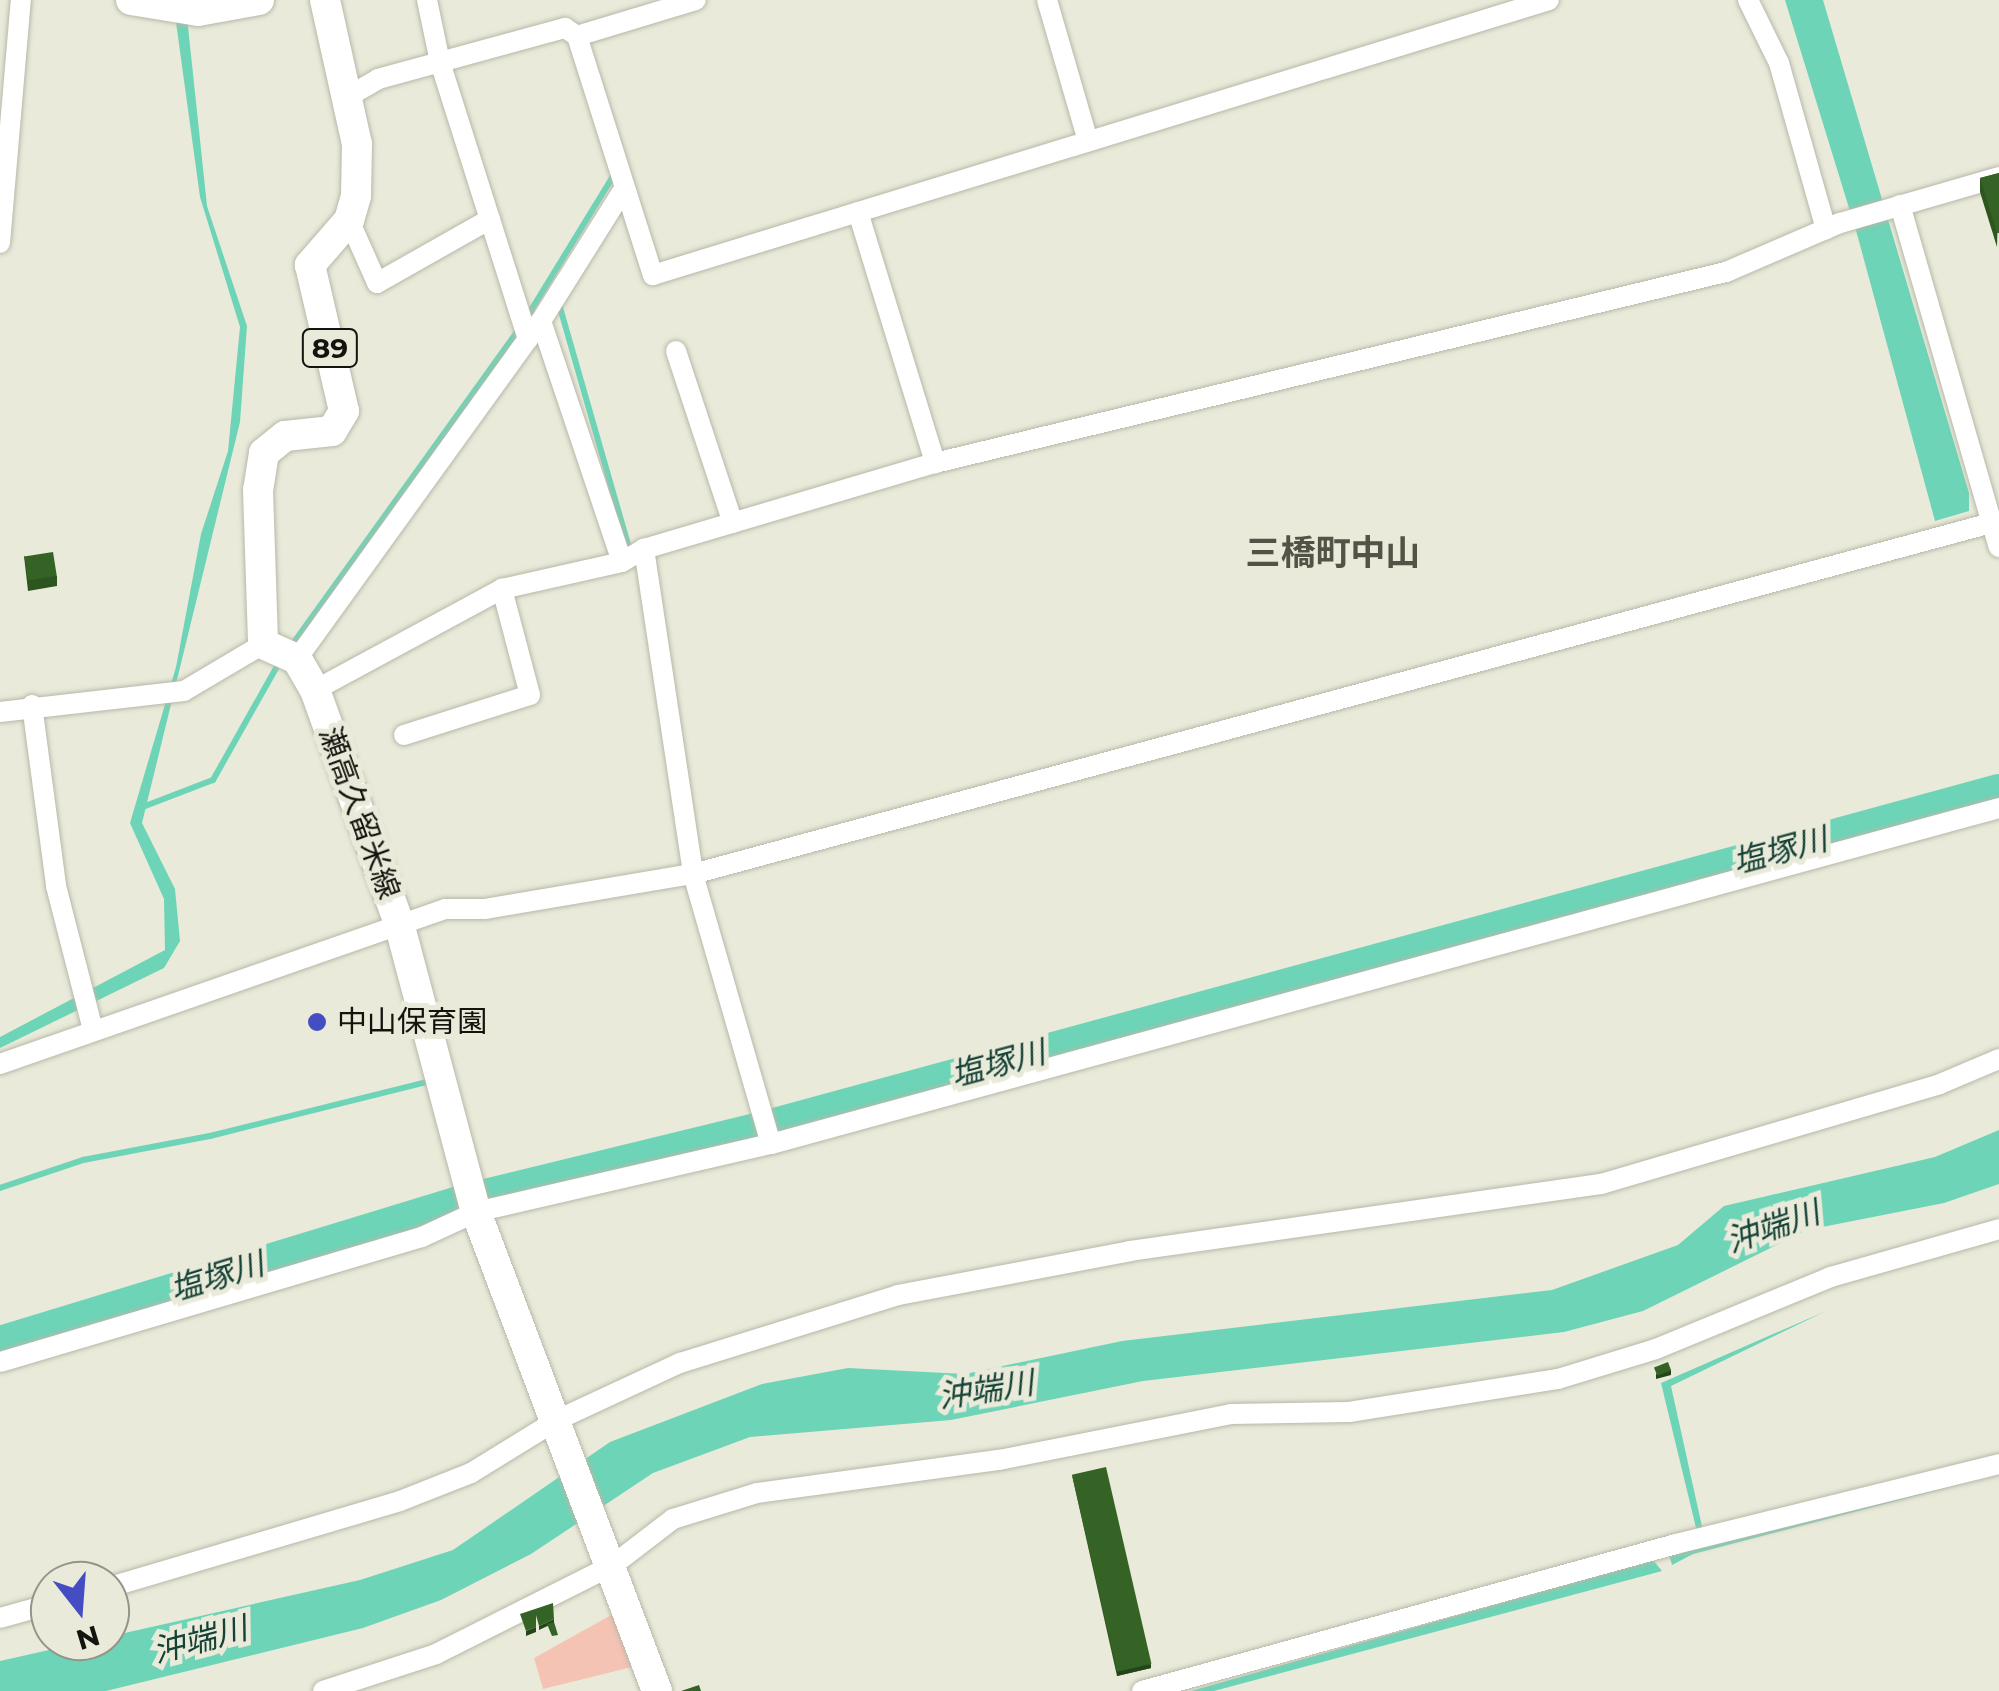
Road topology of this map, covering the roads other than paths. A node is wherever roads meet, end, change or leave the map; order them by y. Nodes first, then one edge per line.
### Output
1 (21, 0) edge
2 (131, 0) edge
3 (259, 0) edge
4 (325, 0) edge
5 (427, 0) edge
6 (696, 0) edge
7 (1047, 0) edge
8 (1549, 0) edge
9 (1748, 0) edge
10 (577, 36) junction
11 (440, 62) junction
12 (349, 96) junction
13 (1088, 142) junction
14 (1999, 177) edge
15 (622, 192) junction
16 (1893, 207) junction
17 (858, 212) junction
18 (490, 219) junction
19 (349, 220) junction
20 (1833, 226) junction
21 (0, 243) edge
22 (541, 321) junction
23 (528, 339) junction
24 (676, 351) dead end
25 (934, 463) junction
26 (1996, 522) edge
27 (733, 523) junction
28 (1999, 547) edge
29 (644, 549) junction
30 (622, 562) junction
31 (502, 589) junction
32 (281, 653) junction
33 (315, 690) junction
34 (32, 705) junction
35 (0, 712) edge
36 (404, 736) dead end
37 (1999, 808) edge
38 (692, 874) junction
39 (399, 923) junction
40 (93, 1030) junction
41 (1999, 1059) edge
42 (0, 1064) edge
43 (771, 1144) junction
44 (476, 1212) junction
45 (1999, 1229) edge
46 (0, 1362) edge
47 (559, 1426) junction
48 (1999, 1464) edge
49 (610, 1558) junction
50 (130, 1581) edge
51 (30, 1610) edge
52 (0, 1618) edge
53 (323, 1691) edge
54 (656, 1691) edge
55 (1142, 1691) edge

1 - 21 street
2 - 3 main road
4 - 12 main road
5 - 11 street
6 - 10 street
7 - 13 street
8 - 13 street
9 - 20 street
10 - 11 street
10 - 15 street
11 - 12 street
11 - 18 street
12 - 19 main road
13 - 17 street
14 - 16 street
15 - 17 street
15 - 22 street
16 - 20 street
16 - 26 street
17 - 25 street
18 - 19 street
18 - 23 street
19 - 32 main road, 瀬高久留米線 / 89
20 - 25 street
22 - 23 street
22 - 30 street
23 - 32 street
24 - 27 street
25 - 27 street
26 - 28 street
26 - 38 street
27 - 29 street
29 - 30 street
29 - 38 street
30 - 31 street
31 - 33 street
31 - 36 street
32 - 33 main road, 瀬高久留米線 / 89
32 - 34 street
33 - 39 main road, 瀬高久留米線 / 89
34 - 35 street
34 - 40 street
37 - 43 street
38 - 39 street
38 - 43 street
39 - 40 street
39 - 44 main road, 瀬高久留米線 / 89
40 - 42 street
41 - 47 street
43 - 44 street
44 - 46 street
44 - 47 main road, 瀬高久留米線 / 89
45 - 49 street
47 - 49 main road, 瀬高久留米線 / 89
47 - 50 street
48 - 55 street
49 - 53 street
49 - 54 main road, 瀬高久留米線 / 89
51 - 52 street

